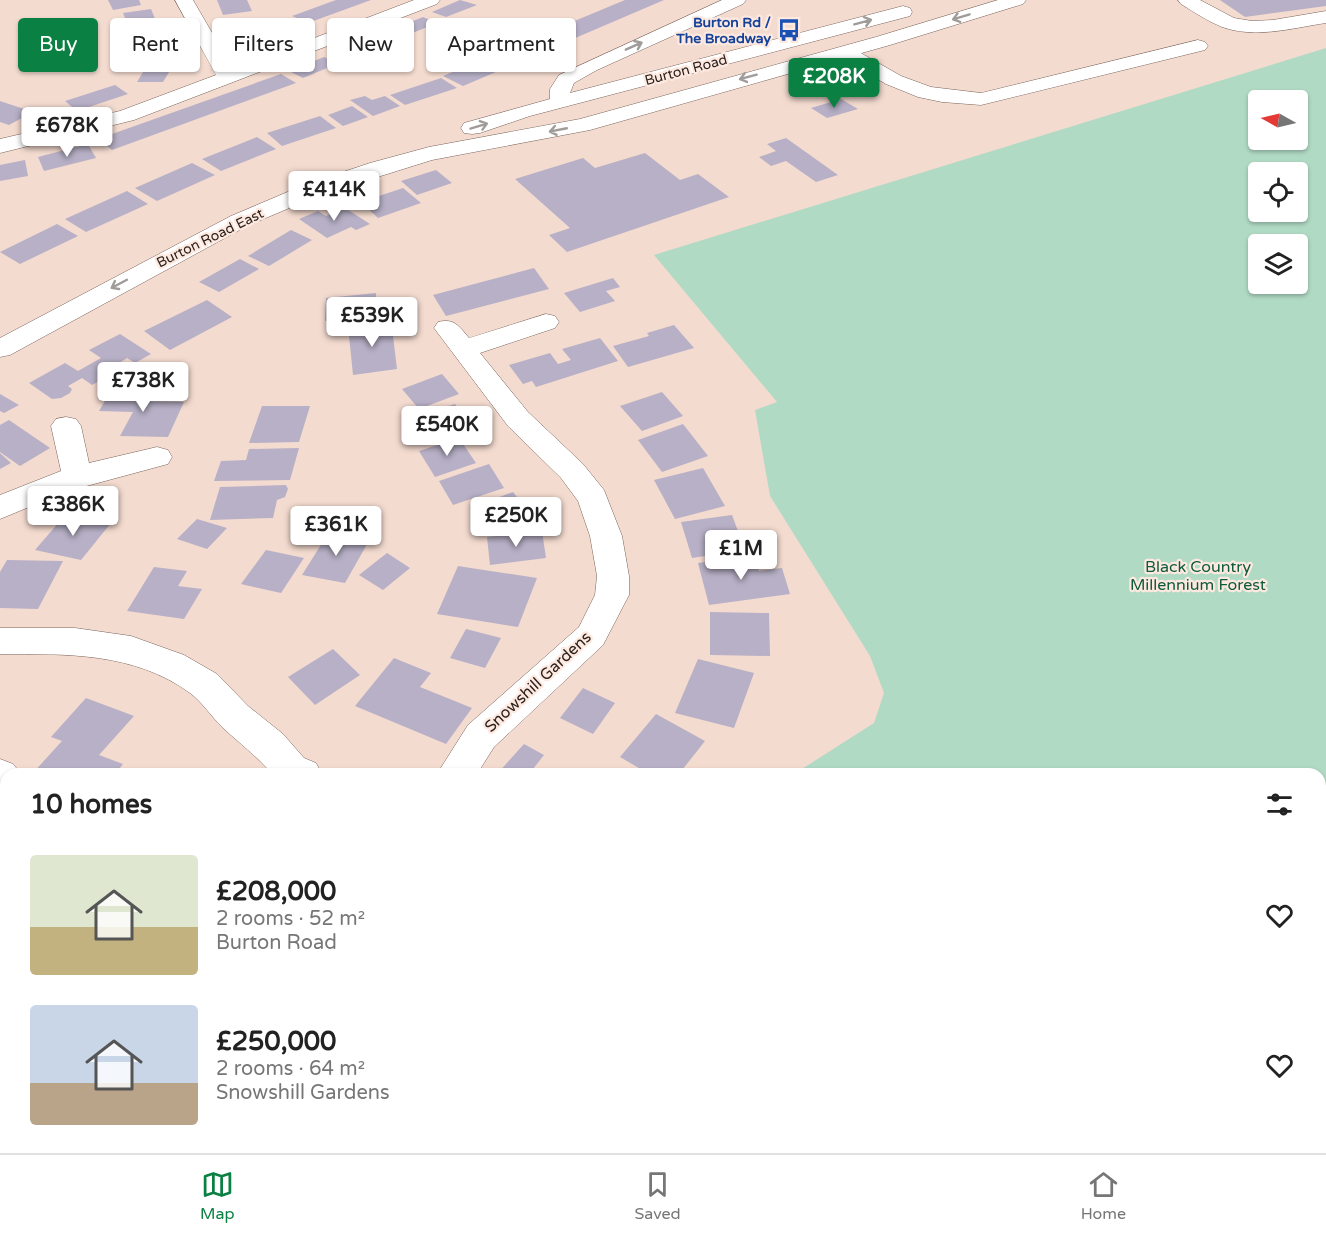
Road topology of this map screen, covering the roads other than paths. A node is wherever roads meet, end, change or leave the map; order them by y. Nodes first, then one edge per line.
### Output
1 (184, 0) edge
2 (431, 0) edge
3 (737, 0) edge
4 (744, 0) edge
5 (1017, 0) edge
6 (1187, 0) edge
7 (926, 6) dead end
8 (1326, 17) edge
9 (1198, 46) dead end
10 (845, 52) junction
11 (704, 65) junction
12 (228, 78) junction
13 (643, 82) junction
14 (563, 102) junction
15 (643, 108) junction
16 (614, 116) junction
17 (0, 146) edge
18 (546, 322) dead end
19 (0, 326) edge
20 (0, 349) edge
21 (66, 426) dead end
22 (157, 457) dead end
23 (77, 475) junction
24 (0, 508) edge
25 (2, 647) edge
26 (290, 768) edge
27 (460, 768) edge

1 - 12 main road
2 - 12 main road
14 -> 3 main road
4 - 13 main road
5 -> 10 main road, Burton Road
6 - 8 main road
11 -> 7 main road, Burton Road
9 - 10 main road
10 - 11 main road
10 -> 15 main road, Burton Road
11 - 13 main road, Burton Road
12 - 17 main road
13 - 14 main road, Burton Road
13 - 15 main road
14 - 16 main road
19 -> 14 main road, Burton Road East
15 - 16 main road, Burton Road East
16 -> 20 main road, Burton Road East
18 - 27 main road, Snowshill Gardens
21 - 23 main road
22 - 23 main road
23 - 24 main road
25 - 26 main road

